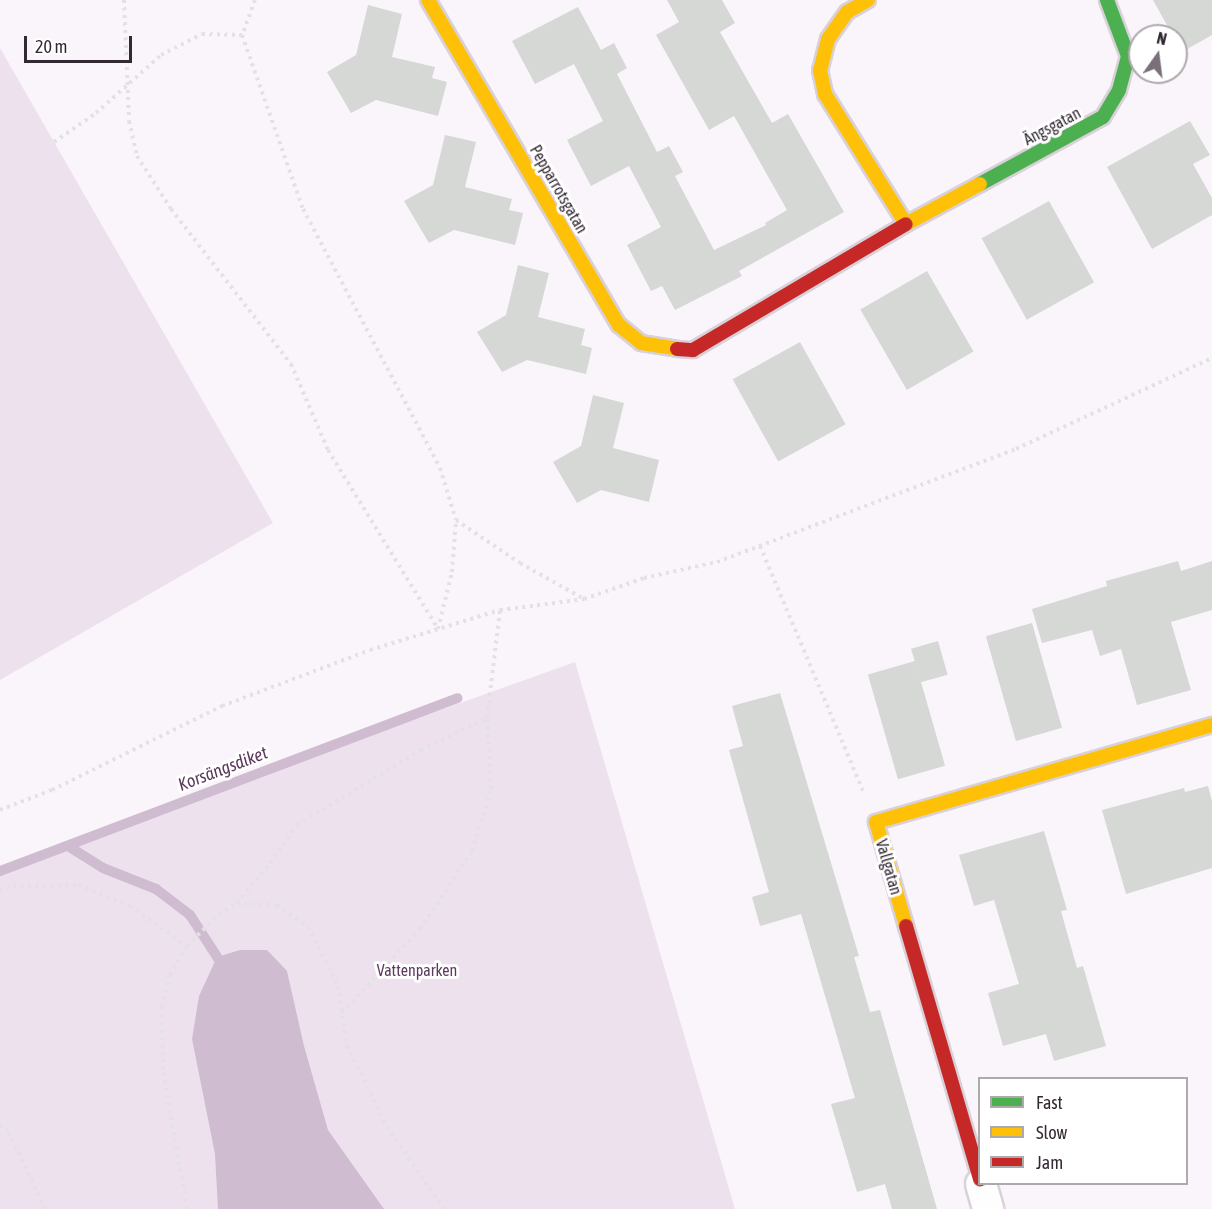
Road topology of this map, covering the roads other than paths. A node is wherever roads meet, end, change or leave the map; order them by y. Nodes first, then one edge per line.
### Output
1 (428, 0) edge
2 (868, 0) edge
3 (1107, 0) edge
4 (906, 224) junction
5 (693, 350) joint
6 (1212, 725) edge
7 (978, 1172) edge
8 (981, 1185) edge
9 (988, 1209) edge

1 - 5 street, Pepparrotsgatan
2 - 4 street
3 - 4 street, Ängsgatan
4 - 5 street, Ängsgatan
6 - 7 street, Vallgatan
8 - 9 street

